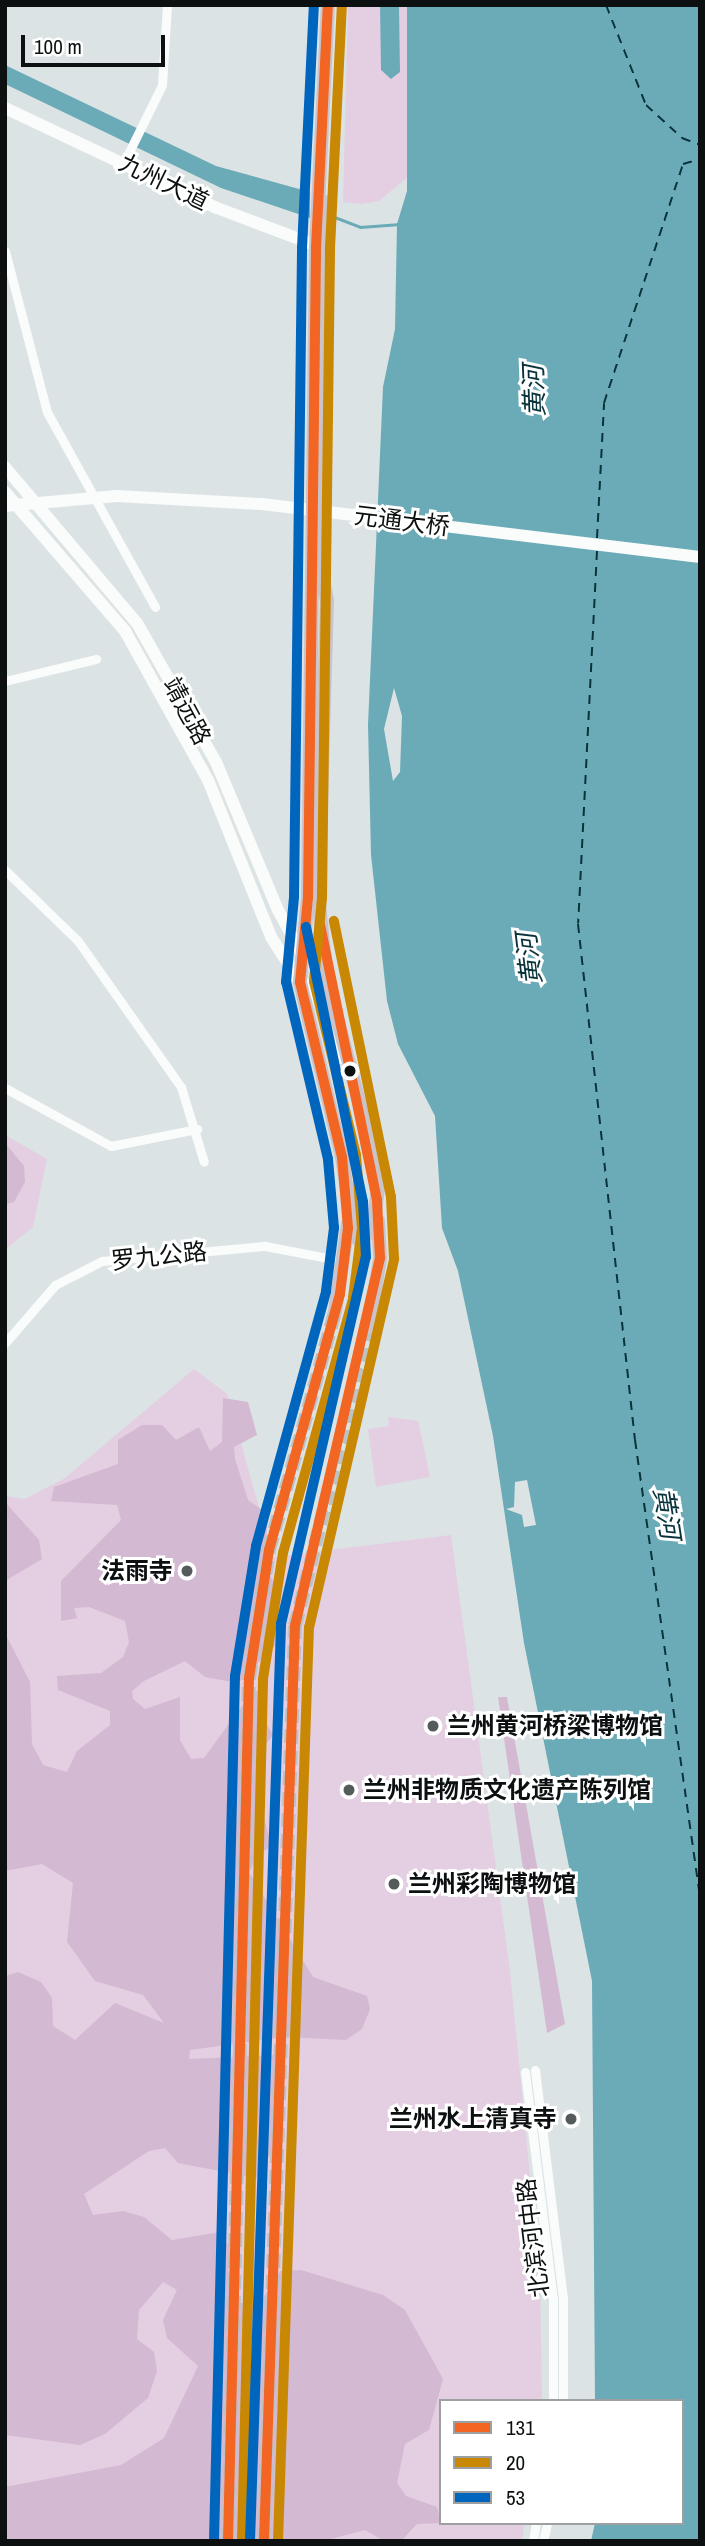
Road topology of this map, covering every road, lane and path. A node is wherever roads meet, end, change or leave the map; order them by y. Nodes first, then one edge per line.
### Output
1 (167, 5) edge
2 (328, 5) edge
3 (337, 5) edge
4 (5, 108) edge
5 (126, 158) junction
6 (323, 201) junction
7 (321, 248) junction
8 (5, 251) edge
9 (5, 467) edge
10 (5, 492) edge
11 (37, 500) junction
12 (10, 505) edge
13 (700, 557) edge
14 (321, 568) junction
15 (155, 607) dead end
16 (96, 659) dead end
17 (5, 681) edge
18 (193, 729) junction
19 (5, 870) edge
20 (302, 955) junction
21 (327, 979) junction
22 (300, 982) junction
23 (330, 995) junction
24 (346, 1068) junction
25 (5, 1088) edge
26 (197, 1129) junction
27 (204, 1162) dead end
28 (348, 1208) junction
29 (343, 1261) junction
30 (335, 1312) tunnel mouth
31 (369, 1328) tunnel mouth
32 (5, 1343) edge
33 (553, 2399) edge
34 (563, 2399) edge

1 - 5 street
2 - 6 main road
3 - 6 main road
4 - 5 main road, 九州大道
5 - 7 main road, 九州大道
6 - 7 main road
7 - 14 main road
7 - 20 main road
8 - 15 street
9 - 11 main road, 靖远路
10 - 12 main road, 靖远路
11 - 12 main road, 元通大桥
11 - 13 main road, 元通大桥
11 - 18 main road, 靖远路
12 - 22 main road, 靖远路
14 - 21 main road
14 - 24 main road
16 - 17 street
18 - 20 main road, 靖远路
18 - 24 main road
19 - 26 street
20 - 21 main road, 靖远路
20 - 22 main road
21 - 23 main road
22 - 23 main road
22 - 28 main road
23 - 28 main road
24 - 31 main road
25 - 26 street
26 - 27 street
28 - 29 main road
29 - 30 main road
29 - 32 street, 罗九公路
33 - 34 street, 北滨河中路

